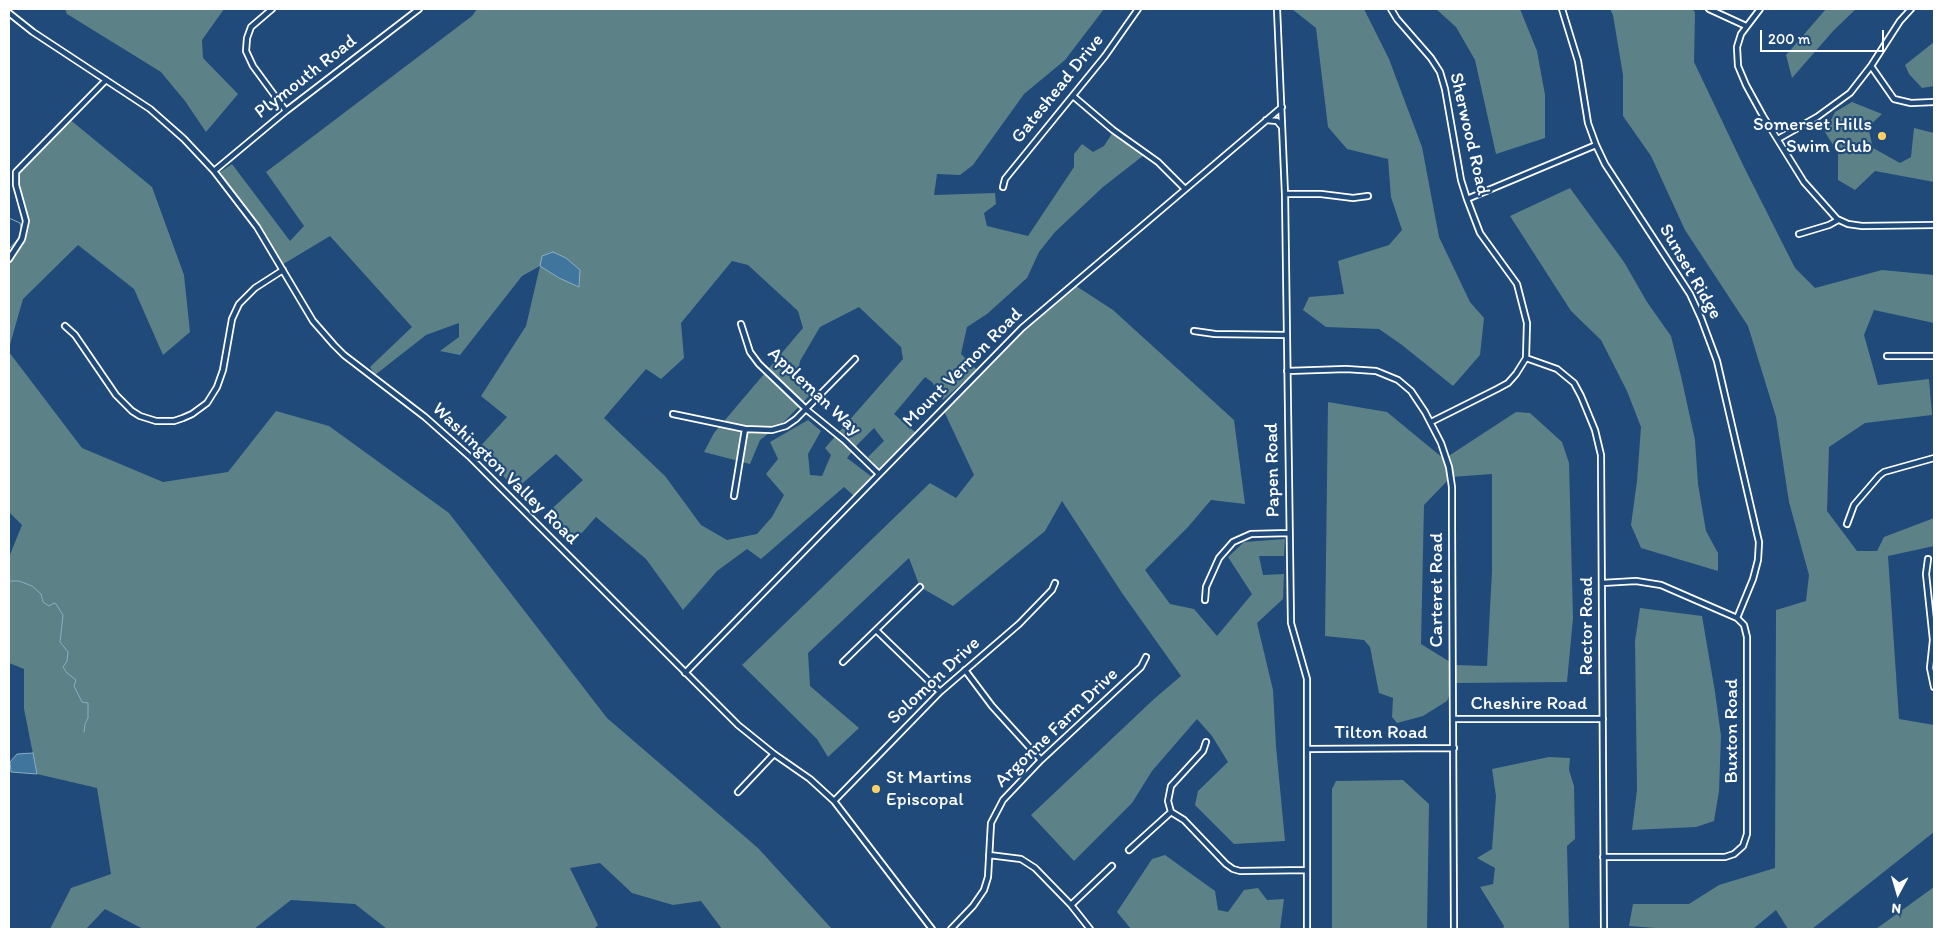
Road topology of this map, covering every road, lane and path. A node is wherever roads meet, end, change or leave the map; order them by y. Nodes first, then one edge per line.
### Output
1 (272, 9) edge
2 (419, 9) edge
3 (1138, 9) edge
4 (1277, 9) edge
5 (1391, 9) edge
6 (1562, 9) edge
7 (1709, 9) edge
8 (1760, 9) edge
9 (1911, 9) edge
10 (9, 13) edge
11 (1746, 26) junction
12 (1871, 66) junction
13 (106, 80) junction
14 (1073, 96) junction
15 (1934, 102) edge
16 (1282, 107) junction
17 (286, 111) junction
18 (1266, 120) junction
19 (1282, 127) junction
20 (1778, 139) junction
21 (1596, 145) junction
22 (214, 171) junction
23 (1003, 187) dead end
24 (1185, 189) junction
25 (1285, 194) junction
26 (1368, 196) dead end
27 (1467, 198) junction
28 (1838, 220) junction
29 (1934, 225) edge
30 (1799, 234) dead end
31 (9, 259) edge
32 (282, 270) junction
33 (741, 324) dead end
34 (65, 326) dead end
35 (1194, 331) dead end
36 (1287, 335) junction
37 (1887, 356) dead end
38 (1934, 356) edge
39 (1526, 358) junction
40 (855, 360) dead end
41 (1287, 371) junction
42 (807, 410) junction
43 (673, 414) dead end
44 (1431, 422) junction
45 (745, 429) junction
46 (1934, 458) edge
47 (879, 474) junction
48 (734, 496) dead end
49 (1846, 524) dead end
50 (1289, 533) junction
51 (1928, 560) dead end
52 (1055, 583) dead end
53 (1602, 583) junction
54 (920, 587) dead end
55 (1205, 600) dead end
56 (1737, 618) junction
57 (877, 631) junction
58 (1934, 640) edge
59 (1146, 657) dead end
60 (843, 662) dead end
61 (965, 670) junction
62 (685, 673) junction
63 (1934, 687) edge
64 (940, 692) junction
65 (1454, 719) junction
66 (1603, 719) junction
67 (1206, 742) dead end
68 (1454, 748) junction
69 (1307, 749) junction
70 (774, 754) junction
71 (1041, 760) junction
72 (738, 792) dead end
73 (834, 801) junction
74 (1171, 812) junction
75 (1129, 850) dead end
76 (989, 855) junction
77 (1603, 857) junction
78 (1112, 866) dead end
79 (1307, 870) junction
80 (1070, 905) junction
81 (932, 929) edge
82 (951, 929) edge
83 (1090, 929) edge
84 (1307, 929) edge
85 (1454, 929) edge
86 (1604, 929) edge

1 - 17 street
2 - 17 street, Plymouth Road
3 - 14 street, Gateshead Drive
4 - 16 street, Papen Road
5 - 27 street, Sherwood Road
6 - 21 street, Sunset Ridge
7 - 11 street
8 - 11 street
9 - 12 street
10 - 13 street, Washington Valley Road
11 - 20 street
12 - 15 street
12 - 20 street
13 - 22 street, Washington Valley Road
13 - 31 street
14 - 23 street, Gateshead Drive
14 - 24 street
16 - 18 street, Mount Vernon Road
16 - 19 street, Papen Road
17 - 22 street, Plymouth Road
18 - 19 street
18 - 24 street, Mount Vernon Road
19 - 25 street, Papen Road
20 - 28 street
21 - 27 street
21 - 56 street, Sunset Ridge
22 - 32 street, Washington Valley Road
24 - 47 street, Mount Vernon Road
25 - 26 street
25 - 36 street, Papen Road
27 - 39 street, Sherwood Road
28 - 29 street
28 - 30 street
32 - 34 street
32 - 62 street, Washington Valley Road
33 - 42 street, Appleman Way
35 - 36 street
36 - 41 street, Papen Road
37 - 38 street
39 - 44 street
39 - 53 street, Rector Road
40 - 42 street
41 - 44 street, Carteret Road
41 - 50 street, Papen Road
42 - 45 street
42 - 47 street, Appleman Way
43 - 45 street
44 - 65 street, Carteret Road
45 - 48 street
46 - 49 street
47 - 62 street, Mount Vernon Road
50 - 55 street
50 - 69 street, Papen Road
51 - 58 street
52 - 61 street, Solomon Drive
53 - 56 street
53 - 66 street, Rector Road
54 - 57 street
56 - 77 street, Buxton Road
57 - 60 street
57 - 64 street
58 - 63 street
59 - 71 street, Argonne Farm Drive
61 - 64 street, Solomon Drive
61 - 71 street
62 - 70 street, Washington Valley Road
64 - 73 street, Solomon Drive
65 - 66 street, Cheshire Road
65 - 68 street, Carteret Road
66 - 77 street, Rector Road
67 - 74 street
68 - 69 street, Tilton Road
68 - 85 street, Carteret Road
69 - 79 street, Papen Road
70 - 72 street
70 - 73 street, Washington Valley Road
71 - 76 street, Argonne Farm Drive
73 - 81 street, Washington Valley Road
74 - 75 street
74 - 79 street
76 - 80 street
76 - 82 street, Argonne Farm Drive
77 - 86 street, Rector Road
78 - 80 street
79 - 84 street, Papen Road
80 - 83 street

